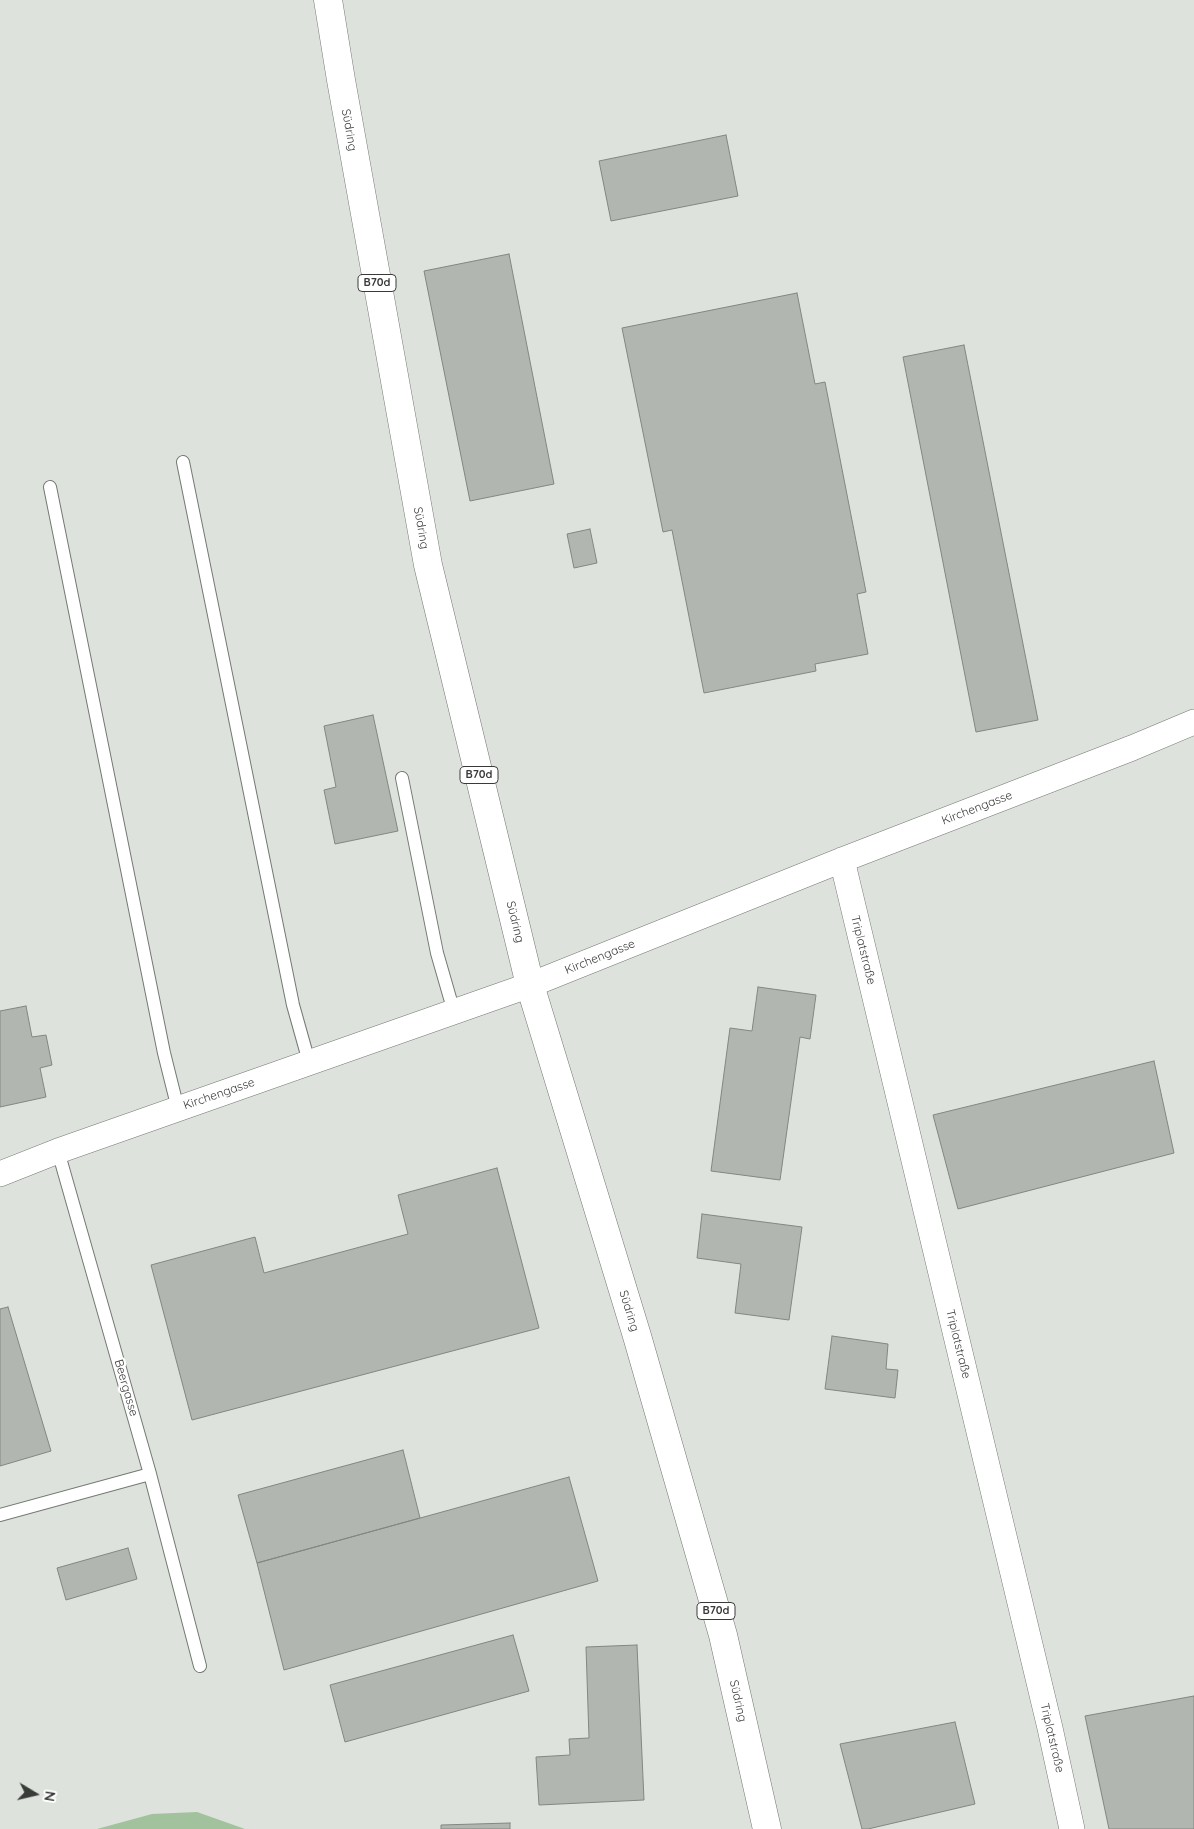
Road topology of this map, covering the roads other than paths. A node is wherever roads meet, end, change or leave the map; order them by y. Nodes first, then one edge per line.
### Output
1 (328, 0) edge
2 (183, 462) dead end
3 (50, 487) dead end
4 (1194, 722) edge
5 (402, 778) dead end
6 (842, 860) junction
7 (530, 985) junction
8 (454, 1012) junction
9 (309, 1062) junction
10 (178, 1108) junction
11 (58, 1151) junction
12 (0, 1174) edge
13 (150, 1474) junction
14 (0, 1515) edge
15 (200, 1666) dead end
16 (767, 1829) edge
17 (1072, 1829) edge

1 - 7 main road, Südring / B70d
2 - 9 lane
3 - 10 lane
4 - 6 street, Kirchengasse
5 - 8 lane
6 - 7 street, Kirchengasse
6 - 17 street, Triplatstraße
7 - 8 street, Kirchengasse
7 - 16 main road, Südring / B70d
8 - 9 street, Kirchengasse
9 - 10 street, Kirchengasse
10 - 11 street, Kirchengasse
11 - 12 street, Kirchengasse
11 - 13 lane, Beergasse
13 - 14 lane
13 - 15 lane, Beergasse

